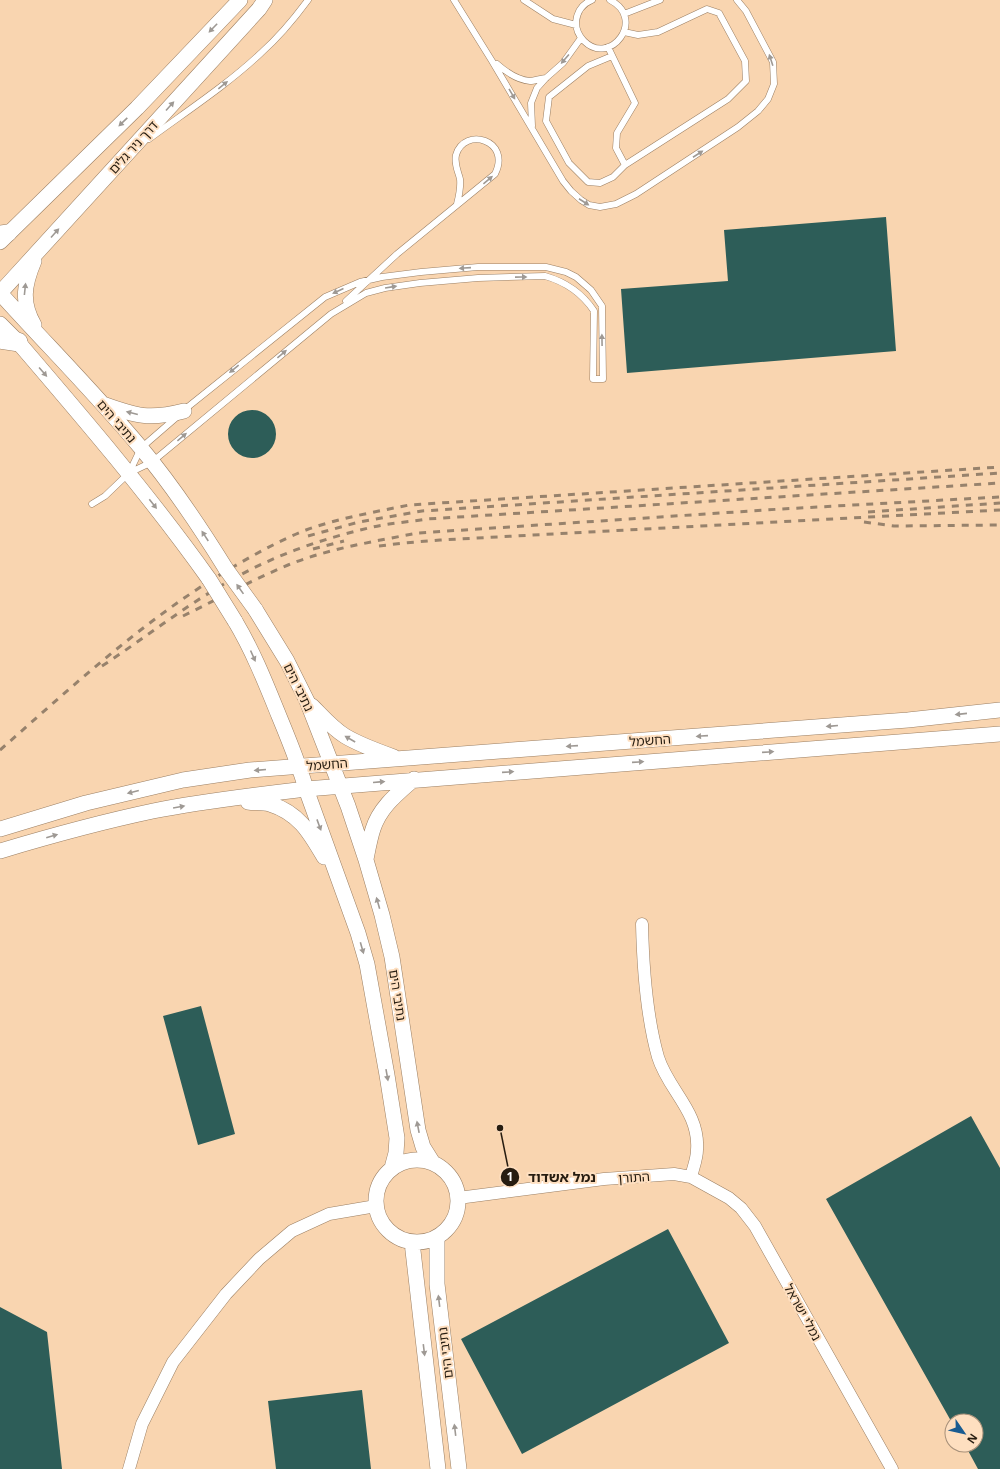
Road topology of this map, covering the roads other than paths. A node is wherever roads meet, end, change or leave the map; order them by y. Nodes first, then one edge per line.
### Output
1 (240, 0) edge
2 (265, 0) edge
3 (308, 0) edge
4 (454, 0) edge
5 (524, 0) edge
6 (592, 0) edge
7 (610, 0) edge
8 (660, 0) edge
9 (737, 0) edge
10 (624, 14) junction
11 (576, 25) junction
12 (624, 32) junction
13 (581, 38) junction
14 (608, 47) junction
15 (612, 56) junction
16 (492, 61) junction
17 (546, 78) junction
18 (532, 130) junction
19 (124, 157) junction
20 (625, 164) junction
21 (457, 204) junction
22 (3, 236) edge
23 (37, 252) junction
24 (368, 281) junction
25 (0, 293) edge
26 (331, 314) junction
27 (0, 324) edge
28 (41, 339) junction
29 (9, 341) edge
30 (102, 404) junction
31 (184, 411) junction
32 (141, 448) junction
33 (152, 462) junction
34 (129, 473) junction
35 (92, 504) dead end
36 (307, 701) junction
37 (1000, 710) edge
38 (1000, 734) edge
39 (399, 759) junction
40 (332, 764) junction
41 (299, 766) junction
42 (414, 779) junction
43 (340, 785) junction
44 (306, 789) junction
45 (222, 799) junction
46 (0, 829) edge
47 (0, 851) edge
48 (366, 860) junction
49 (342, 887) junction
50 (642, 924) dead end
51 (433, 1163) junction
52 (392, 1168) junction
53 (691, 1177) junction
54 (458, 1198) junction
55 (376, 1206) junction
56 (437, 1237) junction
57 (412, 1242) junction
58 (129, 1469) edge
59 (438, 1469) edge
60 (459, 1469) edge
61 (892, 1469) edge

1 -> 22 street, דרך ניר גלים
19 -> 2 street, דרך ניר גלים
19 -> 3 lane
4 - 16 lane
5 - 11 lane
6 - 11 lane
7 - 10 lane
8 - 10 lane
18 -> 9 lane
10 - 12 lane
11 - 13 lane
12 - 14 lane
12 - 20 lane
13 - 14 lane
13 -> 17 lane
14 - 15 lane
15 - 20 lane
15 - 20 lane
16 - 17 lane
16 -> 18 lane
17 - 18 lane
23 -> 19 street, דרך ניר גלים
21 -> 21 lane
21 - 24 lane
23 - 25 street, דרך ניר גלים
28 -> 23 street
24 - 26 lane
26 -> 24 lane
24 -> 31 lane
25 - 28 street, נתיבי הים
33 -> 26 lane
27 - 29 street, נתיבי הים
28 - 30 street, נתיבי הים
29 -> 34 street, נתיבי הים
31 -> 30 street
30 - 32 street, נתיבי הים
31 - 32 lane
32 - 33 street, נתיבי הים
32 - 34 lane
33 - 34 lane
36 -> 33 street, נתיבי הים, bridge
34 - 35 lane
34 -> 41 street, נתיבי הים, bridge
39 -> 36 street
36 - 40 street, נתיבי הים
37 -> 39 street, החשמל
42 -> 38 street, החשמל
39 - 40 street, החשמל
40 - 41 street, החשמל
40 - 43 street, נתיבי הים
41 - 44 street, נתיבי הים
41 -> 46 street, החשמל
43 -> 42 street, החשמל
42 - 48 street
43 - 44 street, החשמל
43 - 48 street, נתיבי הים
44 - 45 street, החשמל
44 -> 49 street, נתיבי הים
47 -> 45 street
45 - 49 street
51 -> 48 street, נתיבי הים
49 -> 52 street, נתיבי הים
50 - 53 street
51 - 52 street
51 - 54 street
52 - 55 street
53 - 54 street, התורן
53 - 61 street, נמלי ישראל
54 - 56 street
55 - 57 street
55 - 58 street
56 - 57 street
60 -> 56 street, נתיבי הים
57 -> 59 street, נתיבי הים

